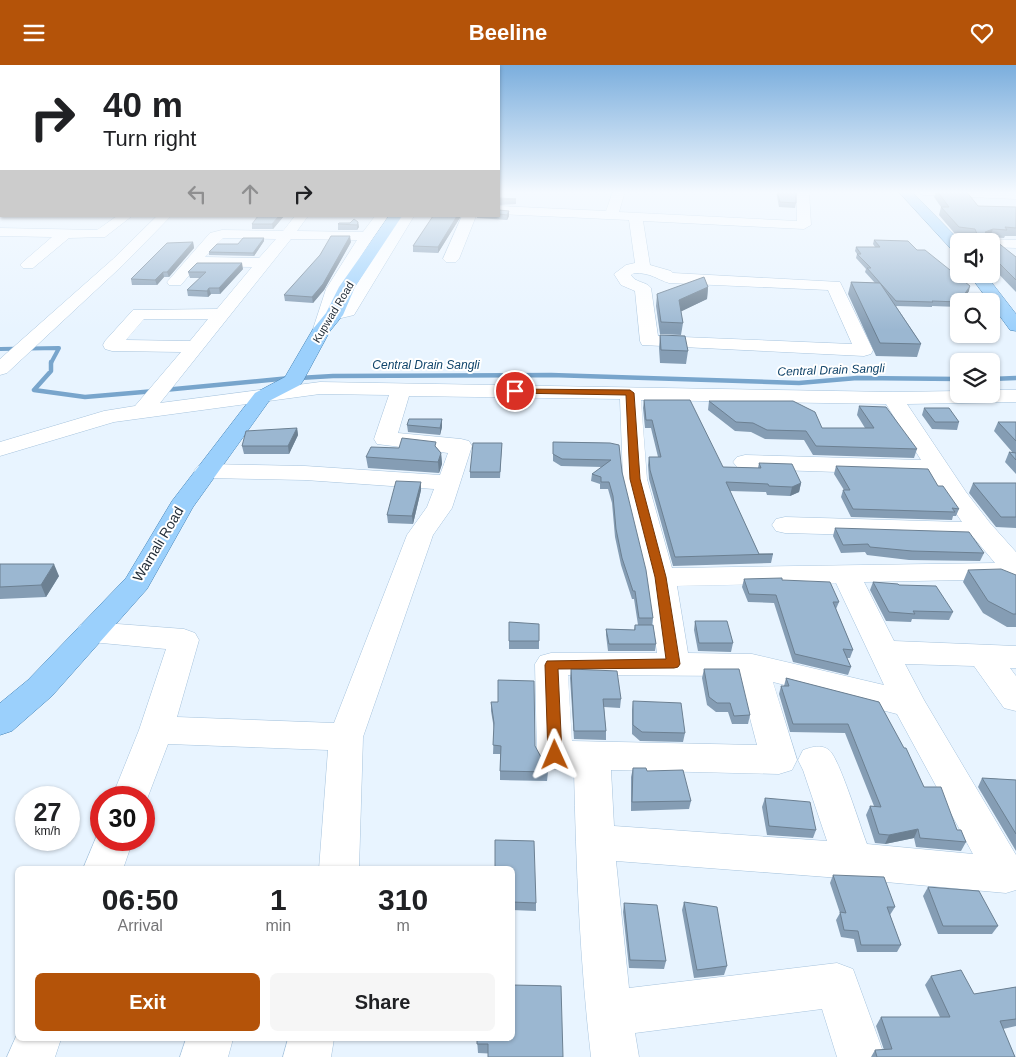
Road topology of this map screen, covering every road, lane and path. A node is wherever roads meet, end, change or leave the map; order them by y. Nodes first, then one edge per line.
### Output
1 (56, 237) edge
2 (144, 237) edge
3 (214, 237) edge
4 (285, 237) edge
5 (366, 237) edge
6 (381, 237) edge
7 (394, 237) edge
8 (460, 237) edge
9 (638, 237) edge
10 (1000, 243) edge
11 (1016, 244) edge
12 (450, 259) dead end
13 (193, 261) junction
14 (264, 263) junction
15 (28, 265) dead end
16 (643, 268) junction
17 (668, 278) junction
18 (175, 282) dead end
19 (984, 283) edge
20 (644, 288) junction
21 (222, 314) junction
22 (328, 322) junction
23 (1016, 326) edge
24 (195, 347) junction
25 (0, 369) edge
26 (401, 390) junction
27 (630, 393) junction
28 (1016, 395) edge
29 (262, 397) junction
30 (893, 398) junction
31 (142, 412) junction
32 (0, 449) edge
33 (745, 462) dead end
34 (938, 467) junction
35 (206, 471) junction
36 (448, 483) junction
37 (785, 525) dead end
38 (982, 530) junction
39 (1011, 555) edge
40 (846, 574) junction
41 (660, 577) junction
42 (91, 633) junction
43 (883, 652) junction
44 (982, 655) junction
45 (1016, 657) edge
46 (674, 664) junction
47 (752, 665) junction
48 (1016, 699) edge
49 (909, 704) junction
50 (0, 722) edge
51 (156, 730) junction
52 (346, 737) junction
53 (592, 756) junction
54 (816, 760) dead end
55 (134, 786) edge
56 (595, 842) junction
57 (110, 851) edge
58 (853, 861) junction
59 (104, 866) edge
60 (338, 866) edge
61 (1013, 880) edge
62 (609, 1013) junction
63 (37, 1041) edge
64 (208, 1041) edge
65 (311, 1041) edge
66 (31, 1057) edge
67 (204, 1057) edge
68 (307, 1057) edge
69 (615, 1057) edge
70 (861, 1057) edge

1 - 15 street
2 - 25 street
3 - 13 street
4 - 14 street
5 - 22 street
6 - 22 main road, Kupwad Road
7 - 22 street
8 - 12 street
9 - 16 street
10 - 11 street
13 - 14 street
13 - 18 street
14 - 21 street
16 - 17 street
16 - 20 street
17 - 20 street
17 - 20 street
19 - 23 main road
21 - 24 street
21 - 24 street
22 - 29 main road, Kupwad Road
24 - 31 street
26 - 27 street
26 - 29 street
26 - 36 street
27 - 30 street
27 - 41 street
28 - 30 street
29 - 31 street
29 - 35 main road, Warnali Road
30 - 34 street
31 - 32 street
33 - 34 street
34 - 38 street
35 - 36 street
35 - 42 main road, Warnali Road
36 - 52 street
37 - 38 street
38 - 39 street
39 - 40 street
40 - 41 street
40 - 43 street
41 - 46 street
42 - 50 main road, Warnali Road
42 - 51 street
43 - 44 street
43 - 49 street
44 - 45 street
44 - 48 street
46 - 47 street
46 - 53 street
47 - 49 street
47 - 53 street
49 - 61 street
51 - 52 street
51 - 55 street
52 - 60 street
53 - 56 street
54 - 58 street
56 - 58 street
56 - 62 street
57 - 59 street
58 - 61 street
62 - 69 street
62 - 70 street
63 - 66 street
64 - 67 street
65 - 68 street

